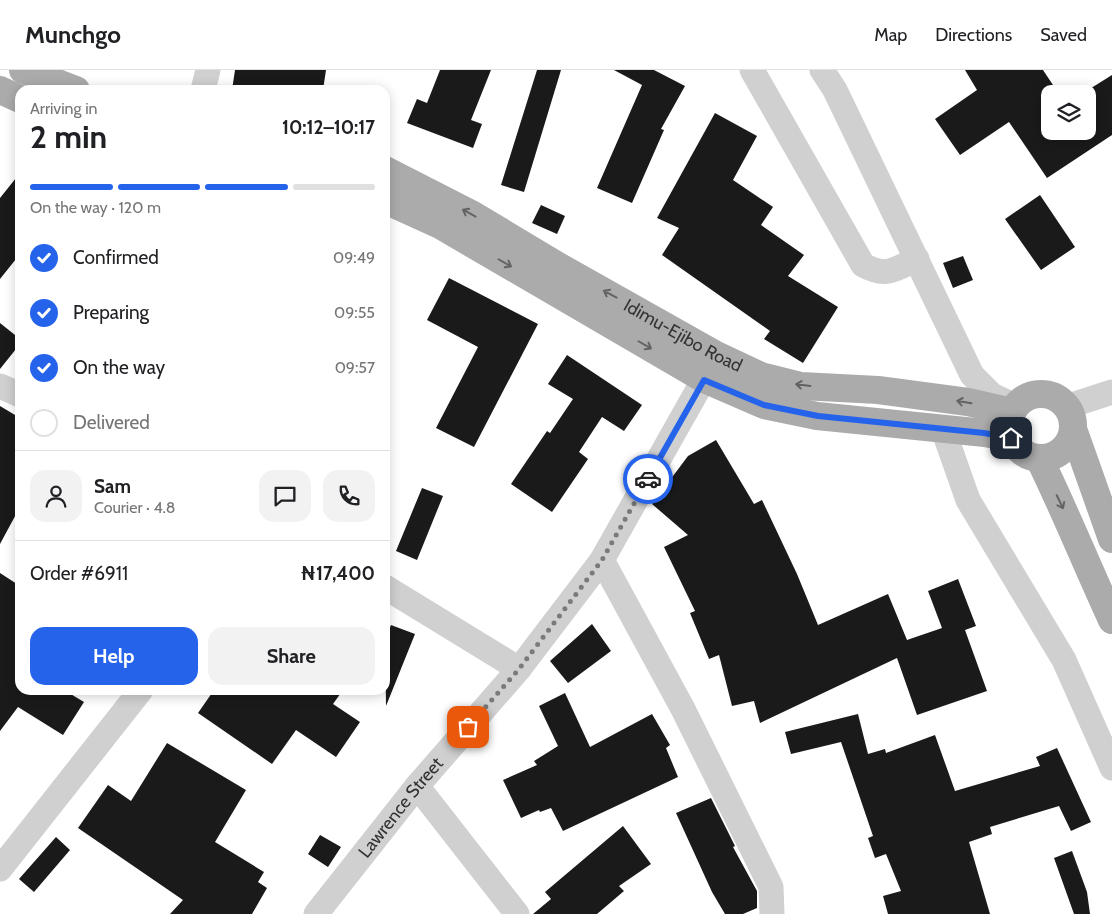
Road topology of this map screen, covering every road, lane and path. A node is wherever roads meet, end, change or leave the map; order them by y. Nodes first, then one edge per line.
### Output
1 (23, 70) edge
2 (208, 70) edge
3 (752, 70) edge
4 (822, 70) edge
5 (63, 85) edge
6 (204, 85) edge
7 (0, 90) edge
8 (15, 97) edge
9 (390, 173) edge
10 (390, 202) edge
11 (918, 259) junction
12 (704, 380) junction
13 (0, 386) edge
14 (1112, 392) edge
15 (15, 394) edge
16 (1070, 418) junction
17 (1013, 419) junction
18 (943, 429) junction
19 (1039, 458) junction
20 (1112, 540) edge
21 (602, 560) junction
22 (390, 590) edge
23 (1111, 617) edge
24 (519, 669) junction
25 (137, 695) edge
26 (1112, 768) edge
27 (417, 786) junction
28 (0, 870) edge
29 (316, 914) edge
30 (517, 914) edge
31 (772, 914) edge

1 - 5 main road
2 - 6 street
3 - 11 street
4 - 11 street
7 - 8 main road
17 -> 9 main road, Idimu-Ejibo Road
10 -> 12 main road, Idimu-Ejibo Road
11 - 17 street
12 - 18 main road, Idimu-Ejibo Road
12 - 21 street, Lawrence Street
13 - 15 street
14 - 16 street
16 - 17 main road
16 - 19 main road
16 - 20 main road
17 - 18 main road, Idimu-Ejibo Road
17 - 19 main road
18 - 26 street
19 -> 23 main road
21 - 24 street, Lawrence Street
21 - 31 street
22 - 24 street
24 - 27 street, Lawrence Street
25 - 28 street
27 - 29 street, Lawrence Street
27 - 30 street

